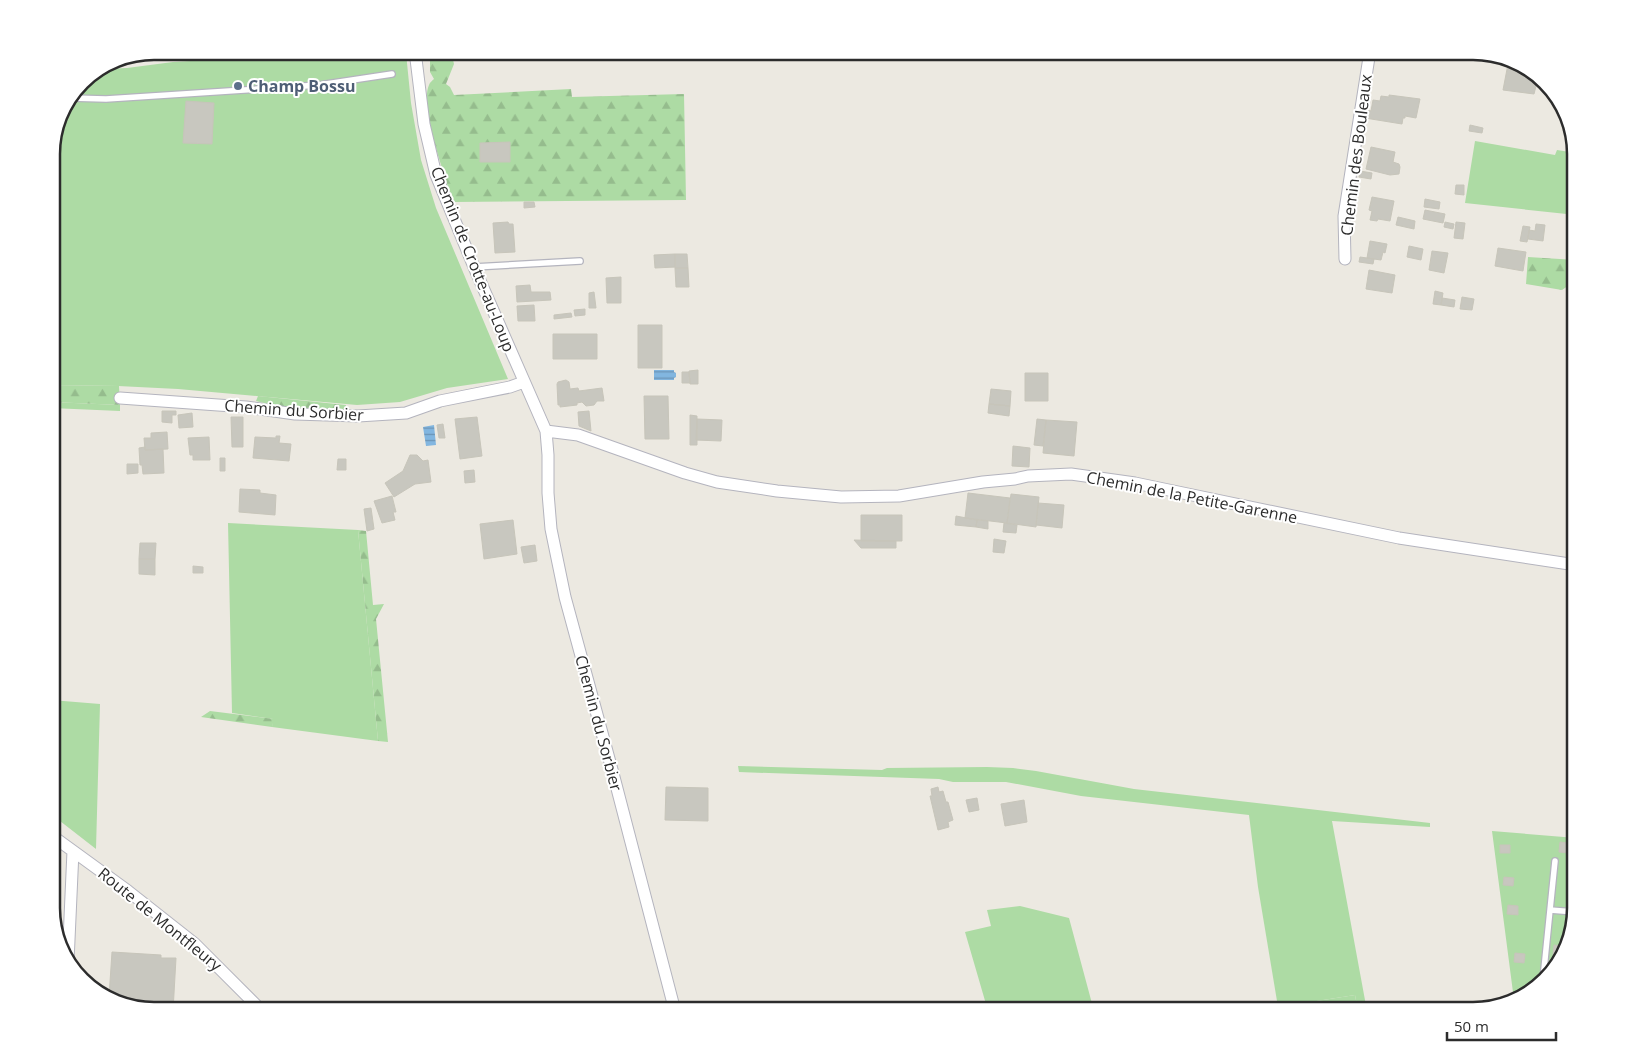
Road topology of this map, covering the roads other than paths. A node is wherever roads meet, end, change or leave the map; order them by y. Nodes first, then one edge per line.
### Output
1 (416, 60) edge
2 (1369, 60) edge
3 (392, 74) dead end
4 (78, 98) edge
5 (1345, 259) dead end
6 (580, 261) dead end
7 (474, 267) junction
8 (524, 382) junction
9 (120, 398) dead end
10 (546, 431) junction
11 (1567, 564) edge
12 (60, 841) edge
13 (73, 851) junction
14 (1555, 861) dead end
15 (1550, 910) junction
16 (1567, 911) edge
17 (69, 947) edge
18 (1544, 970) edge
19 (253, 1002) edge
20 (673, 1002) edge

1 - 7 street, Chemin de Crotte-au-Loup
2 - 5 street, Chemin des Bouleaux
3 - 4 lane
6 - 7 lane
7 - 8 street, Chemin de Crotte-au-Loup
8 - 9 street, Chemin du Sorbier
8 - 10 street, Chemin de Crotte-au-Loup
10 - 11 street, Chemin de la Petite-Garenne
10 - 20 street, Chemin du Sorbier
12 - 13 street, Route de Montfleury
13 - 17 street
13 - 19 street, Route de Montfleury
14 - 15 lane
15 - 16 lane
15 - 18 lane

